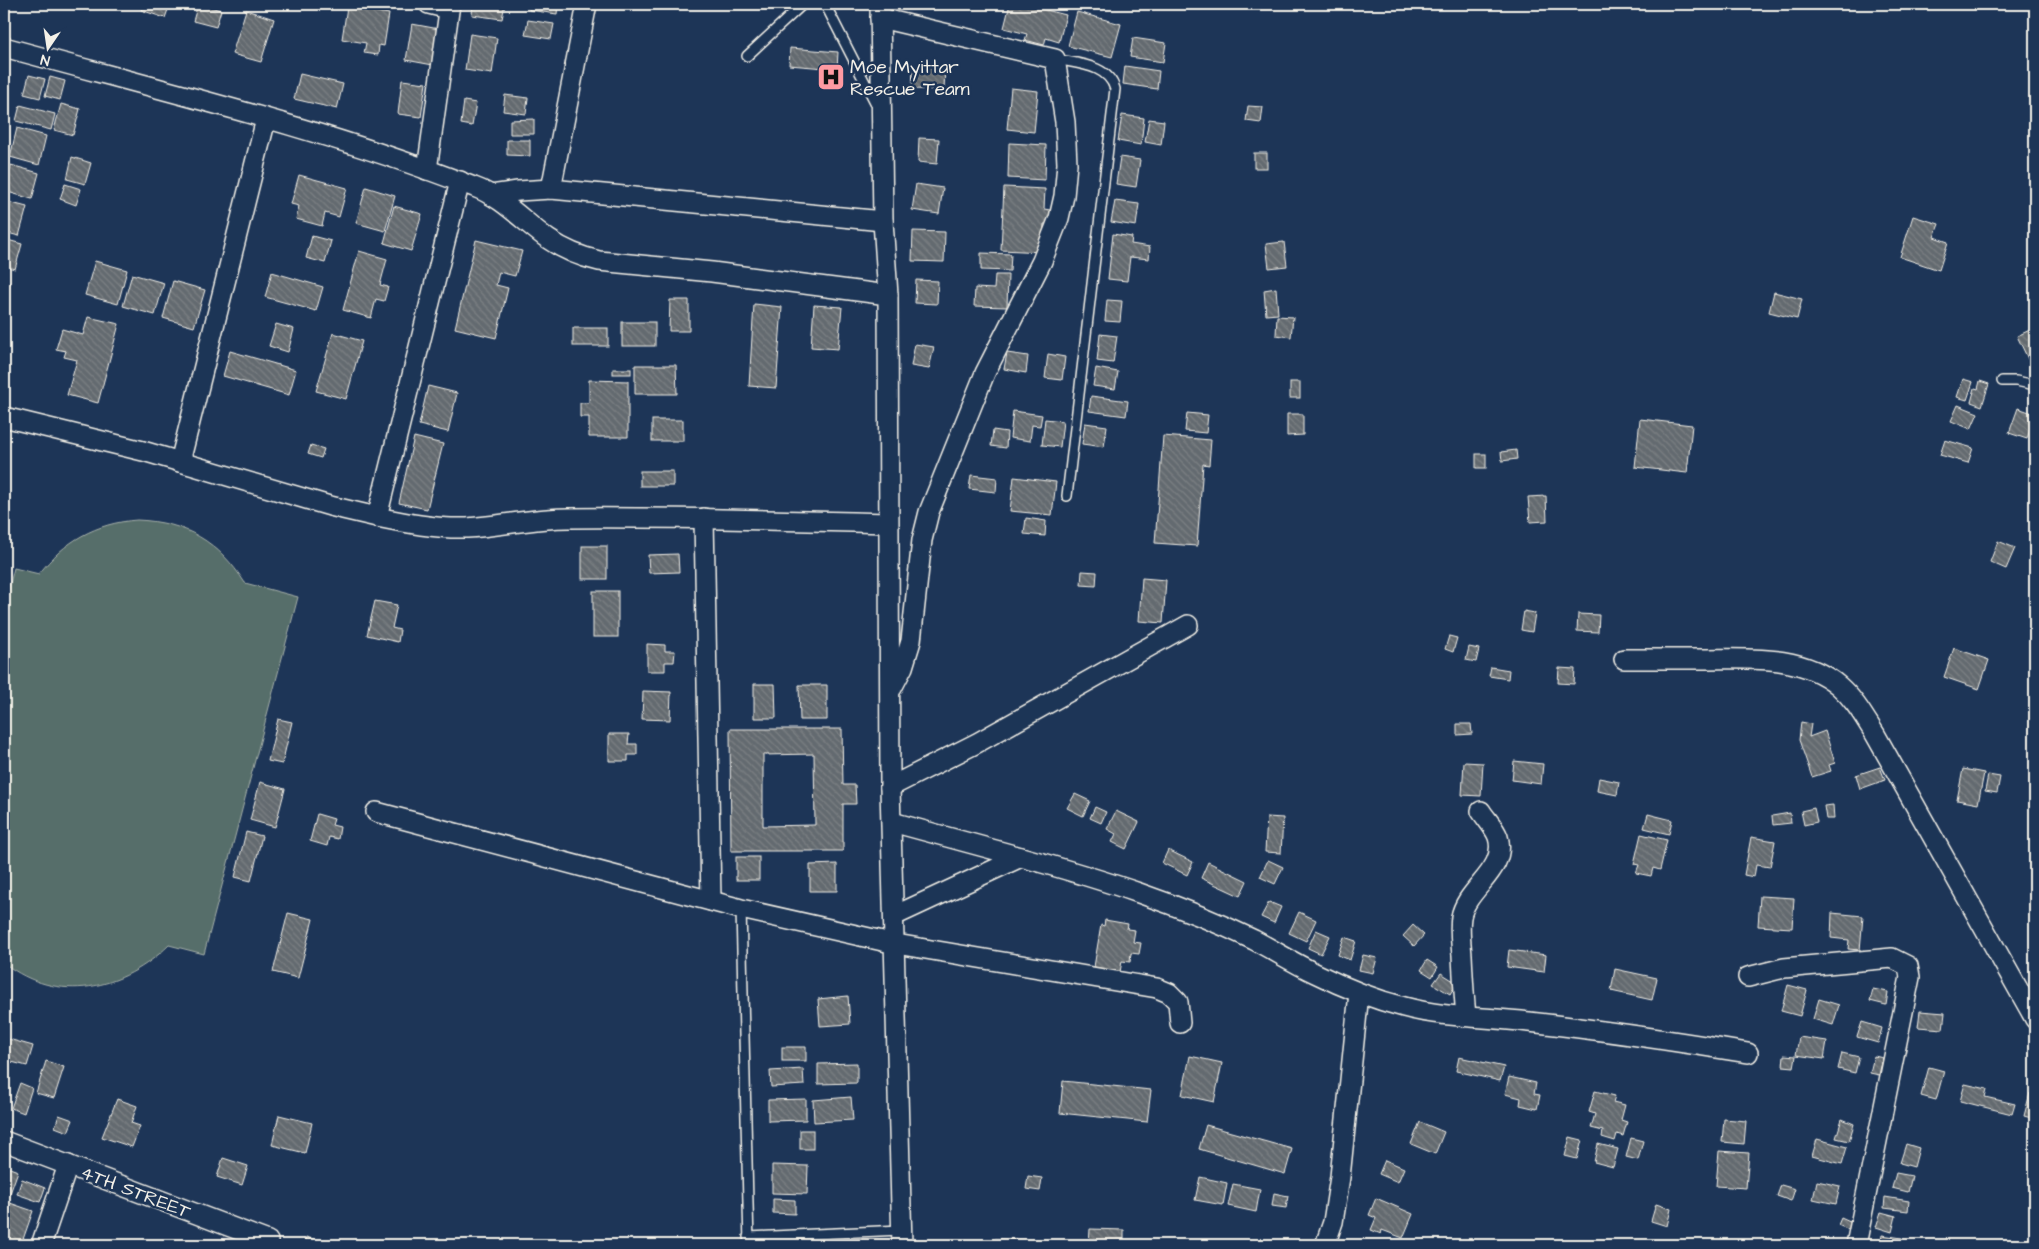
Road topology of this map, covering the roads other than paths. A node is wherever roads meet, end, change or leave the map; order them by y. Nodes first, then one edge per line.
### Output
1 (429, 4) edge
2 (587, 4) edge
3 (803, 4) edge
4 (825, 4) edge
5 (450, 6) edge
6 (880, 11) edge
7 (4, 47) edge
8 (747, 56) dead end
9 (1055, 59) junction
10 (881, 113) junction
11 (266, 119) junction
12 (427, 170) junction
13 (460, 181) junction
14 (551, 189) junction
15 (491, 195) junction
16 (883, 221) junction
17 (888, 295) junction
18 (2002, 381) dead end
19 (2035, 386) edge
20 (4, 417) edge
21 (180, 462) junction
22 (1067, 496) dead end
23 (376, 517) junction
24 (704, 518) junction
25 (888, 523) junction
26 (1188, 624) dead end
27 (1624, 659) dead end
28 (890, 692) junction
29 (890, 787) junction
30 (1481, 811) dead end
31 (376, 812) dead end
32 (892, 822) junction
33 (1021, 857) junction
34 (711, 901) junction
35 (741, 909) junction
36 (894, 916) junction
37 (896, 944) junction
38 (1748, 977) dead end
39 (1359, 993) junction
40 (1466, 1016) junction
41 (2035, 1019) edge
42 (1180, 1023) dead end
43 (1748, 1053) dead end
44 (4, 1141) edge
45 (68, 1165) junction
46 (902, 1238) edge
47 (268, 1241) dead end
48 (748, 1241) edge
49 (41, 1245) edge
50 (1325, 1245) edge
51 (1856, 1245) edge

1 - 5 street
2 - 14 street
3 - 8 lane
4 - 10 lane
5 - 12 street
6 - 9 street
6 - 10 street
7 - 11 street
9 - 22 lane
9 - 28 street
10 - 16 street
11 - 12 street
11 - 21 street
12 - 13 street
13 - 15 street
13 - 23 street
14 - 15 street
14 - 16 street
15 - 17 street
16 - 17 street
17 - 25 street
18 - 19 lane
20 - 21 street
21 - 23 street
23 - 24 street
24 - 25 street
24 - 34 street
25 - 28 street
26 - 29 street
27 - 41 street
28 - 29 street
29 - 32 street
30 - 40 street
31 - 34 street
32 - 33 street
32 - 36 street
33 - 36 street
33 - 39 street
34 - 35 street
35 - 37 street
35 - 48 lane
36 - 37 street
37 - 42 street
37 - 46 street
38 - 51 street
39 - 40 street
39 - 50 street
40 - 43 street
44 - 45 street, 4TH STREET
45 - 47 street, 4TH STREET
45 - 49 street
46 - 48 lane

